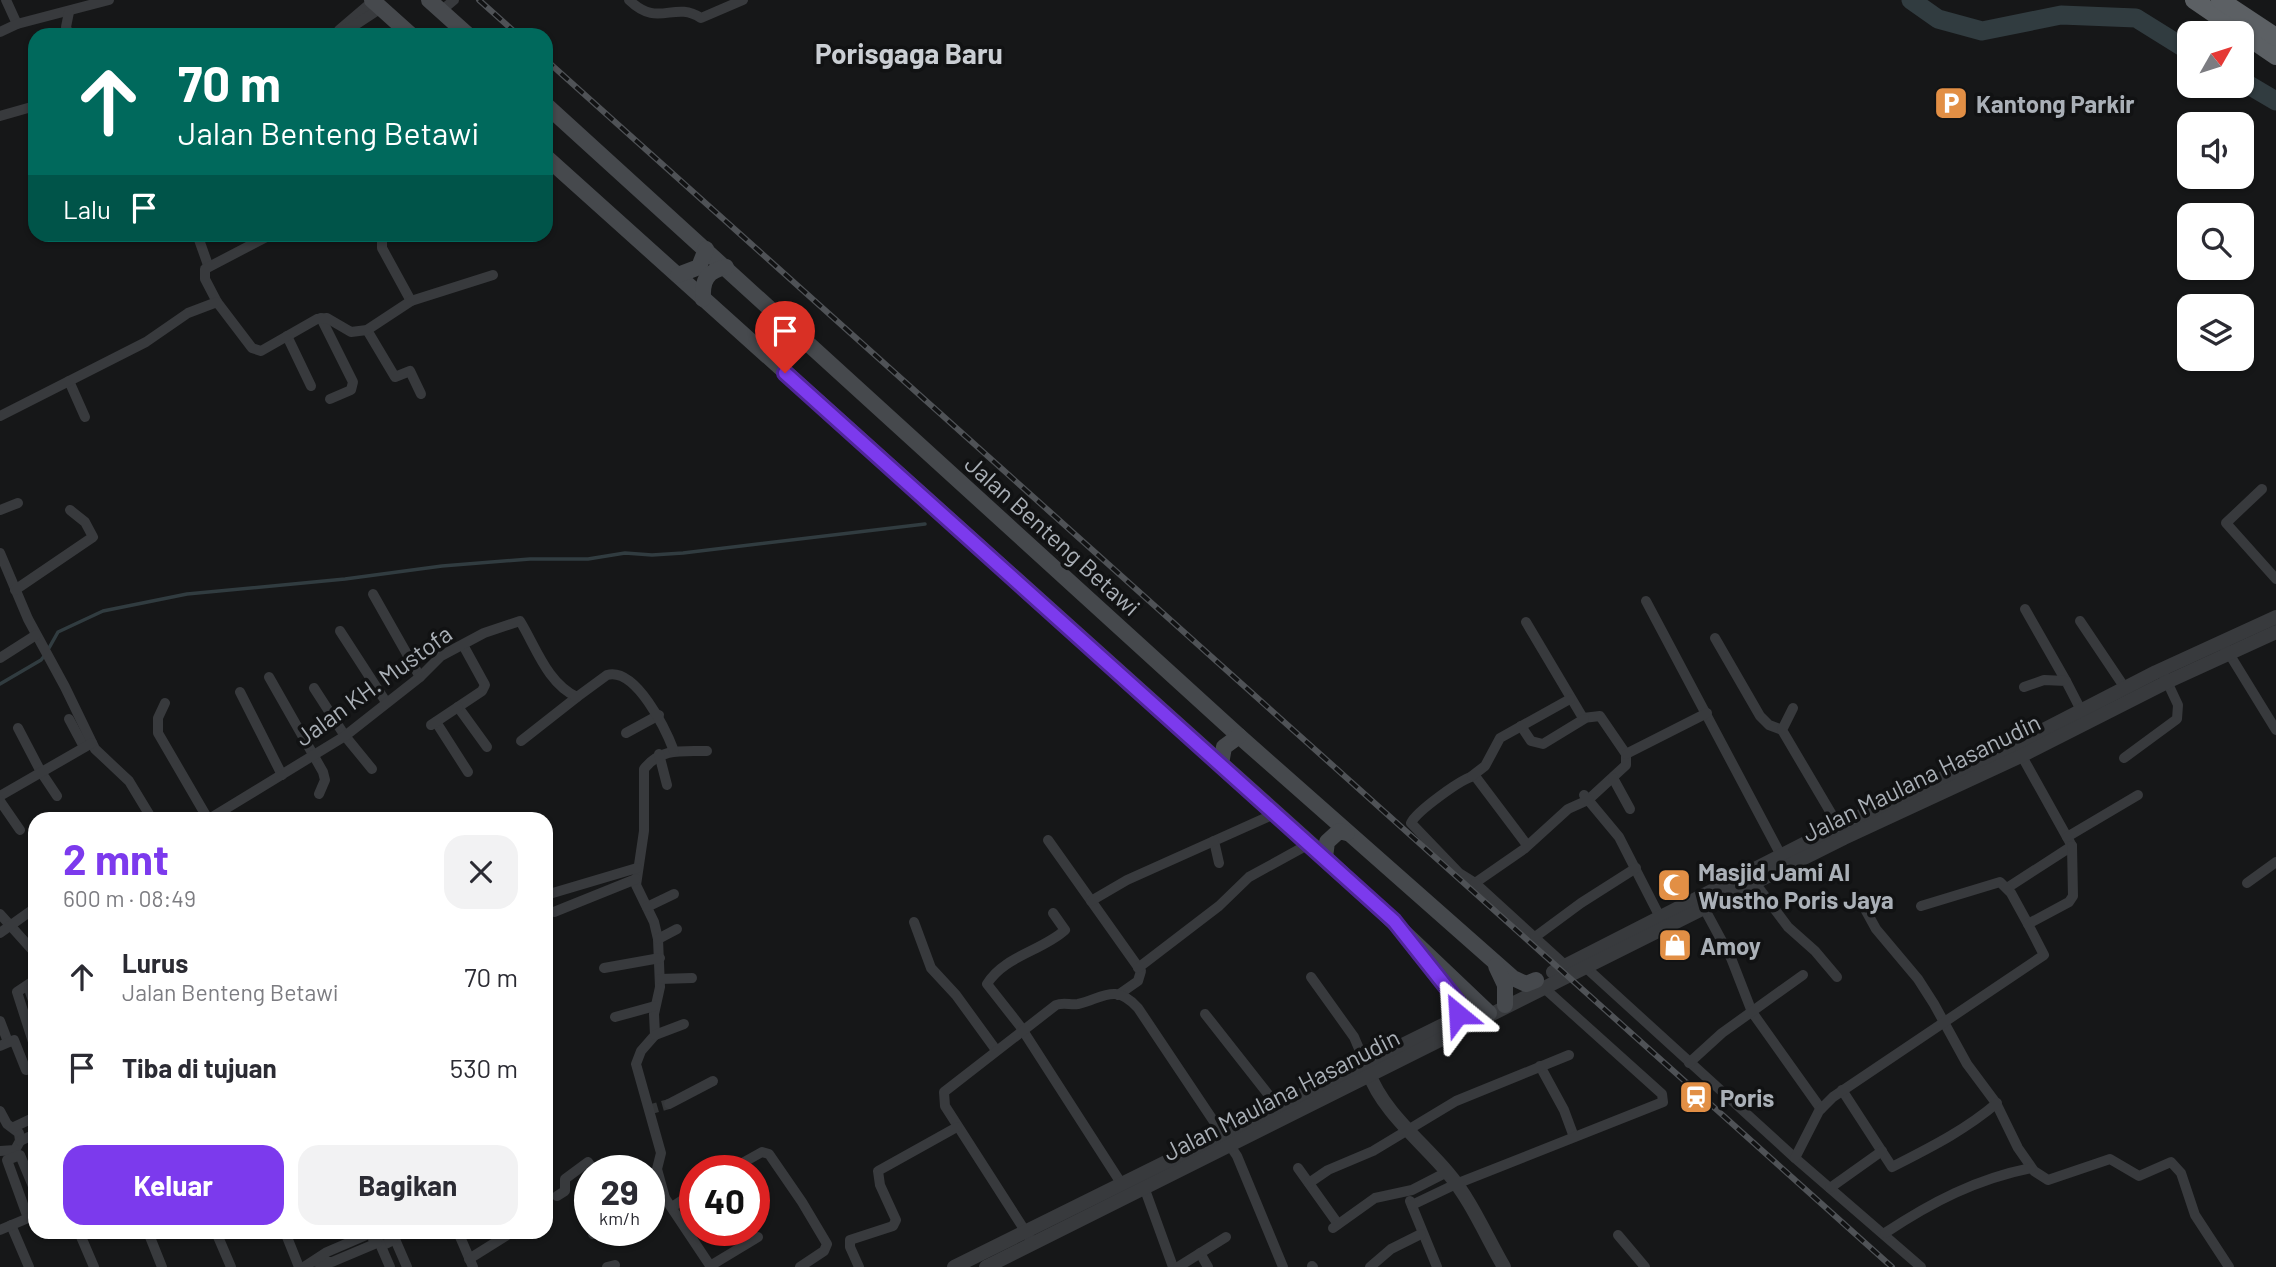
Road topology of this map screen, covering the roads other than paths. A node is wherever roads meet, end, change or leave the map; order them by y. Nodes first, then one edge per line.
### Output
1 (6, 0) edge
2 (109, 0) edge
3 (454, 0) edge
4 (629, 0) edge
5 (743, 0) edge
6 (2194, 0) edge
7 (2220, 0) edge
8 (375, 3) edge
9 (435, 6) edge
10 (69, 13) junction
11 (17, 24) junction
12 (68, 28) edge
13 (349, 28) edge
14 (403, 28) edge
15 (460, 28) edge
16 (0, 32) edge
17 (2276, 37) edge
18 (2276, 57) edge
19 (28, 108) edge
20 (553, 112) edge
21 (0, 116) edge
22 (553, 163) edge
23 (200, 242) edge
24 (255, 242) edge
25 (383, 242) edge
26 (714, 261) junction
27 (208, 265) junction
28 (682, 274) junction
29 (493, 275) dead end
30 (702, 294) junction
31 (411, 300) junction
32 (217, 302) junction
33 (321, 318) junction
34 (367, 330) junction
35 (287, 336) junction
36 (69, 381) junction
37 (312, 386) dead end
38 (421, 394) dead end
39 (330, 399) dead end
40 (0, 416) edge
41 (85, 417) dead end
42 (2262, 489) dead end
43 (18, 503) dead end
44 (0, 510) edge
45 (70, 510) dead end
46 (0, 553) edge
47 (2, 566) edge
48 (2276, 579) edge
49 (15, 590) junction
50 (373, 594) dead end
51 (1646, 601) dead end
52 (2025, 609) dead end
53 (2276, 617) edge
54 (2080, 621) dead end
55 (1526, 622) dead end
56 (340, 631) dead end
57 (2276, 632) edge
58 (36, 635) junction
59 (1715, 638) dead end
60 (463, 645) junction
61 (2225, 647) junction
62 (0, 658) edge
63 (2165, 676) junction
64 (269, 677) dead end
65 (420, 677) junction
66 (2068, 684) junction
67 (2123, 685) junction
68 (2024, 687) dead end
69 (314, 688) dead end
70 (240, 692) dead end
71 (576, 697) junction
72 (1570, 699) junction
73 (386, 702) junction
74 (165, 703) dead end
75 (458, 707) junction
76 (1793, 708) dead end
77 (2082, 712) junction
78 (1707, 713) junction
79 (659, 715) junction
80 (69, 719) dead end
81 (1584, 719) junction
82 (1521, 726) junction
83 (19, 728) dead end
84 (1782, 730) junction
85 (2276, 730) edge
86 (626, 733) dead end
87 (345, 736) junction
88 (1239, 736) junction
89 (521, 741) dead end
90 (88, 745) junction
91 (486, 747) dead end
92 (2019, 750) junction
93 (674, 751) junction
94 (707, 751) dead end
95 (659, 754) junction
96 (1626, 754) junction
97 (313, 757) junction
98 (2124, 758) dead end
99 (1220, 764) junction
100 (372, 769) dead end
101 (41, 772) junction
102 (468, 772) dead end
103 (282, 775) junction
104 (1472, 776) junction
105 (1613, 778) junction
106 (667, 785) dead end
107 (319, 794) dead end
108 (2138, 795) dead end
109 (57, 796) dead end
110 (1586, 798) junction
111 (0, 799) edge
112 (1630, 810) dead end
113 (148, 812) edge
114 (204, 812) edge
115 (220, 812) edge
116 (1273, 814) junction
117 (1838, 826) junction
118 (20, 830) dead end
119 (1347, 833) junction
120 (1048, 840) dead end
121 (1214, 841) junction
122 (2069, 841) junction
123 (1309, 844) junction
124 (1527, 845) junction
125 (1780, 854) junction
126 (1325, 857) junction
127 (2276, 862) edge
128 (1219, 863) dead end
129 (1636, 868) junction
130 (637, 874) junction
131 (1475, 883) junction
132 (1755, 883) junction
133 (2247, 883) dead end
134 (2007, 888) junction
135 (553, 892) edge
136 (674, 894) dead end
137 (1091, 901) junction
138 (1921, 906) dead end
139 (647, 907) junction
140 (1704, 908) junction
141 (1865, 909) dead end
142 (554, 912) dead end
143 (28, 913) edge
144 (1054, 913) dead end
145 (0, 914) edge
146 (1394, 921) junction
147 (914, 922) dead end
148 (1662, 922) junction
149 (2028, 923) junction
150 (12, 926) junction
151 (677, 929) dead end
152 (0, 933) edge
153 (1535, 937) junction
154 (658, 939) junction
155 (28, 945) edge
156 (660, 958) junction
157 (1493, 961) junction
158 (1576, 964) junction
159 (604, 968) dead end
160 (1138, 968) junction
161 (1803, 975) dead end
162 (1311, 976) dead end
163 (1837, 977) dead end
164 (691, 978) dead end
165 (660, 979) junction
166 (1539, 983) junction
167 (28, 987) edge
168 (1118, 995) junction
169 (1505, 1005) junction
170 (655, 1006) junction
171 (1752, 1012) junction
172 (1489, 1013) junction
173 (1205, 1014) dead end
174 (615, 1017) dead end
175 (0, 1021) edge
176 (1943, 1021) junction
177 (684, 1024) dead end
178 (28, 1026) edge
179 (1023, 1032) junction
180 (655, 1035) junction
181 (4, 1044) edge
182 (996, 1050) junction
183 (1569, 1055) dead end
184 (1689, 1063) junction
185 (1540, 1066) junction
186 (26, 1070) dead end
187 (1368, 1071) junction
188 (713, 1080) dead end
189 (1842, 1090) junction
190 (1997, 1103) junction
191 (669, 1104) tunnel mouth
192 (1279, 1108) junction
193 (1821, 1109) junction
194 (0, 1111) edge
195 (28, 1118) edge
196 (7, 1126) edge
197 (957, 1127) junction
198 (1407, 1129) junction
199 (1220, 1135) junction
200 (28, 1137) edge
201 (1574, 1137) junction
202 (20, 1141) junction
203 (1882, 1151) junction
204 (0, 1152) edge
205 (661, 1155) edge
206 (770, 1156) edge
207 (1795, 1158) junction
208 (1298, 1168) dead end
209 (2031, 1168) junction
210 (574, 1171) edge
211 (28, 1174) edge
212 (1452, 1178) junction
213 (1119, 1180) junction
214 (1309, 1184) junction
215 (1144, 1187) junction
216 (1830, 1188) junction
217 (1407, 1191) junction
218 (557, 1196) dead end
219 (665, 1196) edge
220 (679, 1198) edge
221 (668, 1202) junction
222 (1099, 1202) junction
223 (665, 1203) edge
224 (1412, 1205) junction
225 (28, 1207) edge
226 (28, 1218) edge
227 (11, 1225) junction
228 (0, 1230) edge
229 (1026, 1232) junction
230 (1885, 1233) junction
231 (1422, 1234) junction
232 (1618, 1235) dead end
233 (1226, 1237) dead end
234 (82, 1239) edge
235 (151, 1239) edge
236 (219, 1239) edge
237 (288, 1239) edge
238 (373, 1239) edge
239 (376, 1239) edge
240 (396, 1239) edge
241 (461, 1239) edge
242 (503, 1239) edge
243 (743, 1246) edge
244 (1200, 1253) junction
245 (471, 1263) edge
246 (711, 1266) edge
247 (29, 1267) edge
248 (94, 1267) edge
249 (162, 1267) edge
250 (231, 1267) edge
251 (301, 1267) edge
252 (390, 1267) edge
253 (407, 1267) edge
254 (800, 1267) edge
255 (859, 1267) edge
256 (954, 1267) edge
257 (986, 1267) edge
258 (1176, 1267) edge
259 (1208, 1267) edge
260 (1283, 1267) edge
261 (1370, 1267) edge
262 (1437, 1267) edge
263 (1504, 1267) edge
264 (1645, 1267) edge
265 (1922, 1267) edge
266 (2229, 1267) edge

1 - 11 street
2 - 10 street
3 - 9 street
4 - 5 street
6 - 18 highway
7 - 17 highway
8 - 13 street
8 - 14 main road
9 - 15 main road
10 - 11 street
10 - 12 street
11 - 16 street
19 - 21 street
20 - 26 main road, Jalan Benteng Betawi
22 - 28 main road
23 - 27 street
24 - 27 street
25 - 31 street
26 - 28 main road
26 - 30 main road
26 - 88 main road, Jalan Benteng Betawi
27 - 32 street
28 - 30 main road
29 - 31 street
30 - 99 main road
31 - 34 street
32 - 35 street
32 - 36 street
33 - 34 street
33 - 35 street
33 - 39 street
34 - 38 street
35 - 37 street
36 - 40 street
36 - 41 street
42 - 48 street
43 - 44 street
45 - 49 street
46 - 47 street
47 - 49 street
49 - 58 street
50 - 65 street
51 - 78 street
52 - 66 street
53 - 61 street, Jalan Maulana Hasanudin
54 - 67 street
55 - 72 street
56 - 73 street
57 - 61 street, Jalan Maulana Hasanudin
58 - 62 street
58 - 90 street
59 - 84 street
60 - 65 street, Jalan KH. Mustofa
60 - 71 street, Jalan KH. Mustofa
60 - 75 street
61 - 63 street, Jalan Maulana Hasanudin
61 - 85 street
63 - 67 street, Jalan Maulana Hasanudin
63 - 77 street, Jalan Maulana Hasanudin
63 - 98 street
64 - 97 street
65 - 73 street, Jalan KH. Mustofa
66 - 68 street
66 - 77 street
67 - 77 street, Jalan Maulana Hasanudin
69 - 87 street
70 - 103 street
71 - 79 street
71 - 89 street
72 - 81 street
72 - 82 street
73 - 87 street, Jalan KH. Mustofa
74 - 114 street
75 - 91 street
75 - 102 street
76 - 84 street
77 - 92 street, Jalan Maulana Hasanudin
78 - 96 street
78 - 125 street
79 - 86 street
79 - 93 street
80 - 90 street
81 - 82 street
81 - 96 street
82 - 104 street
83 - 101 street
84 - 117 street
87 - 97 street, Jalan KH. Mustofa
87 - 100 street
88 - 99 main road
88 - 119 main road, Jalan Benteng Betawi
90 - 101 street
90 - 113 street
92 - 117 street, Jalan Maulana Hasanudin
92 - 122 street
93 - 94 street
93 - 95 street
95 - 106 street
95 - 130 street
96 - 105 street
97 - 103 street, Jalan KH. Mustofa
97 - 107 street
99 - 116 main road
101 - 109 street
101 - 111 street
103 - 115 street, Jalan KH. Mustofa
104 - 124 street
104 - 131 street
105 - 110 street
105 - 112 street
108 - 122 street
110 - 124 street
110 - 129 street
111 - 118 street
116 - 121 street
116 - 123 main road
117 - 125 street, Jalan Maulana Hasanudin
119 - 126 main road
119 - 157 main road, Jalan Benteng Betawi
120 - 137 street
121 - 128 street
121 - 137 street
122 - 134 street
122 - 149 street
123 - 126 main road
123 - 160 street
124 - 131 street
125 - 132 street, Jalan Maulana Hasanudin
125 - 148 street, Jalan Maulana Hasanudin
126 - 146 main road
127 - 133 street
129 - 148 street
129 - 153 street
130 - 135 street
130 - 139 street
130 - 142 street
131 - 153 street
132 - 140 street, Jalan Maulana Hasanudin
132 - 163 street
134 - 138 street
134 - 149 street
136 - 139 street
137 - 160 street
139 - 154 street
140 - 148 street, Jalan Maulana Hasanudin
140 - 171 street
141 - 176 street
143 - 150 street
144 - 179 street
145 - 150 street
146 - 172 main road
146 - 187 street, Jalan Maulana Hasanudin
147 - 182 street
148 - 158 street, Jalan Maulana Hasanudin
149 - 176 street
150 - 152 street
150 - 155 street
151 - 154 street
153 - 158 street
154 - 156 street
156 - 159 street
156 - 165 street
157 - 166 main road, Jalan Benteng Betawi
157 - 169 main road
158 - 166 street, Jalan Maulana Hasanudin
158 - 184 street
160 - 168 street
161 - 171 street
162 - 187 street
164 - 165 street
165 - 170 street
166 - 169 street, Jalan Maulana Hasanudin
166 - 201 street
167 - 178 street
168 - 179 street
168 - 199 street
169 - 172 street, Jalan Maulana Hasanudin
170 - 174 street
170 - 180 street
171 - 184 street
171 - 193 street
172 - 187 street, Jalan Maulana Hasanudin
173 - 192 street
175 - 181 street
176 - 189 street
176 - 190 street
177 - 180 street
179 - 182 street
179 - 213 street
180 - 205 street
181 - 186 street
182 - 197 street
183 - 185 street
184 - 207 street
185 - 198 street
185 - 201 street
187 - 192 street, Jalan Maulana Hasanudin
187 - 198 street
187 - 199 street, Jalan Maulana Hasanudin
188 - 191 street
189 - 193 street
189 - 203 street
190 - 203 street
190 - 209 street
192 - 199 street, Jalan Maulana Hasanudin
193 - 207 street
194 - 196 street
195 - 196 street
196 - 202 street
197 - 229 street
197 - 255 street
198 - 212 street
198 - 214 street
199 - 213 street, Jalan Maulana Hasanudin
199 - 215 street, Jalan Maulana Hasanudin
199 - 260 street
200 - 202 street
201 - 212 street
202 - 204 street
203 - 216 street
206 - 254 street
207 - 216 street
208 - 214 street
209 - 230 street
209 - 266 street
210 - 218 street
211 - 225 street
212 - 217 street
212 - 224 street
212 - 263 street
213 - 222 street, Jalan Maulana Hasanudin
214 - 217 street
215 - 222 street, Jalan Maulana Hasanudin
215 - 258 street
216 - 230 street
217 - 224 street
219 - 221 street
220 - 221 street
221 - 223 street
221 - 246 street
222 - 229 street, Jalan Maulana Hasanudin
224 - 231 street
226 - 227 street
227 - 228 street
227 - 247 street
229 - 256 street, Jalan Maulana Hasanudin
229 - 257 street, Jalan Maulana Hasanudin
230 - 265 street
231 - 261 street
231 - 262 street
232 - 264 street
233 - 244 street
234 - 248 street
235 - 249 street
236 - 250 street
237 - 251 street
238 - 251 street
239 - 252 street
240 - 253 street
241 - 245 street
242 - 245 street
243 - 246 street
244 - 258 street
244 - 259 street

